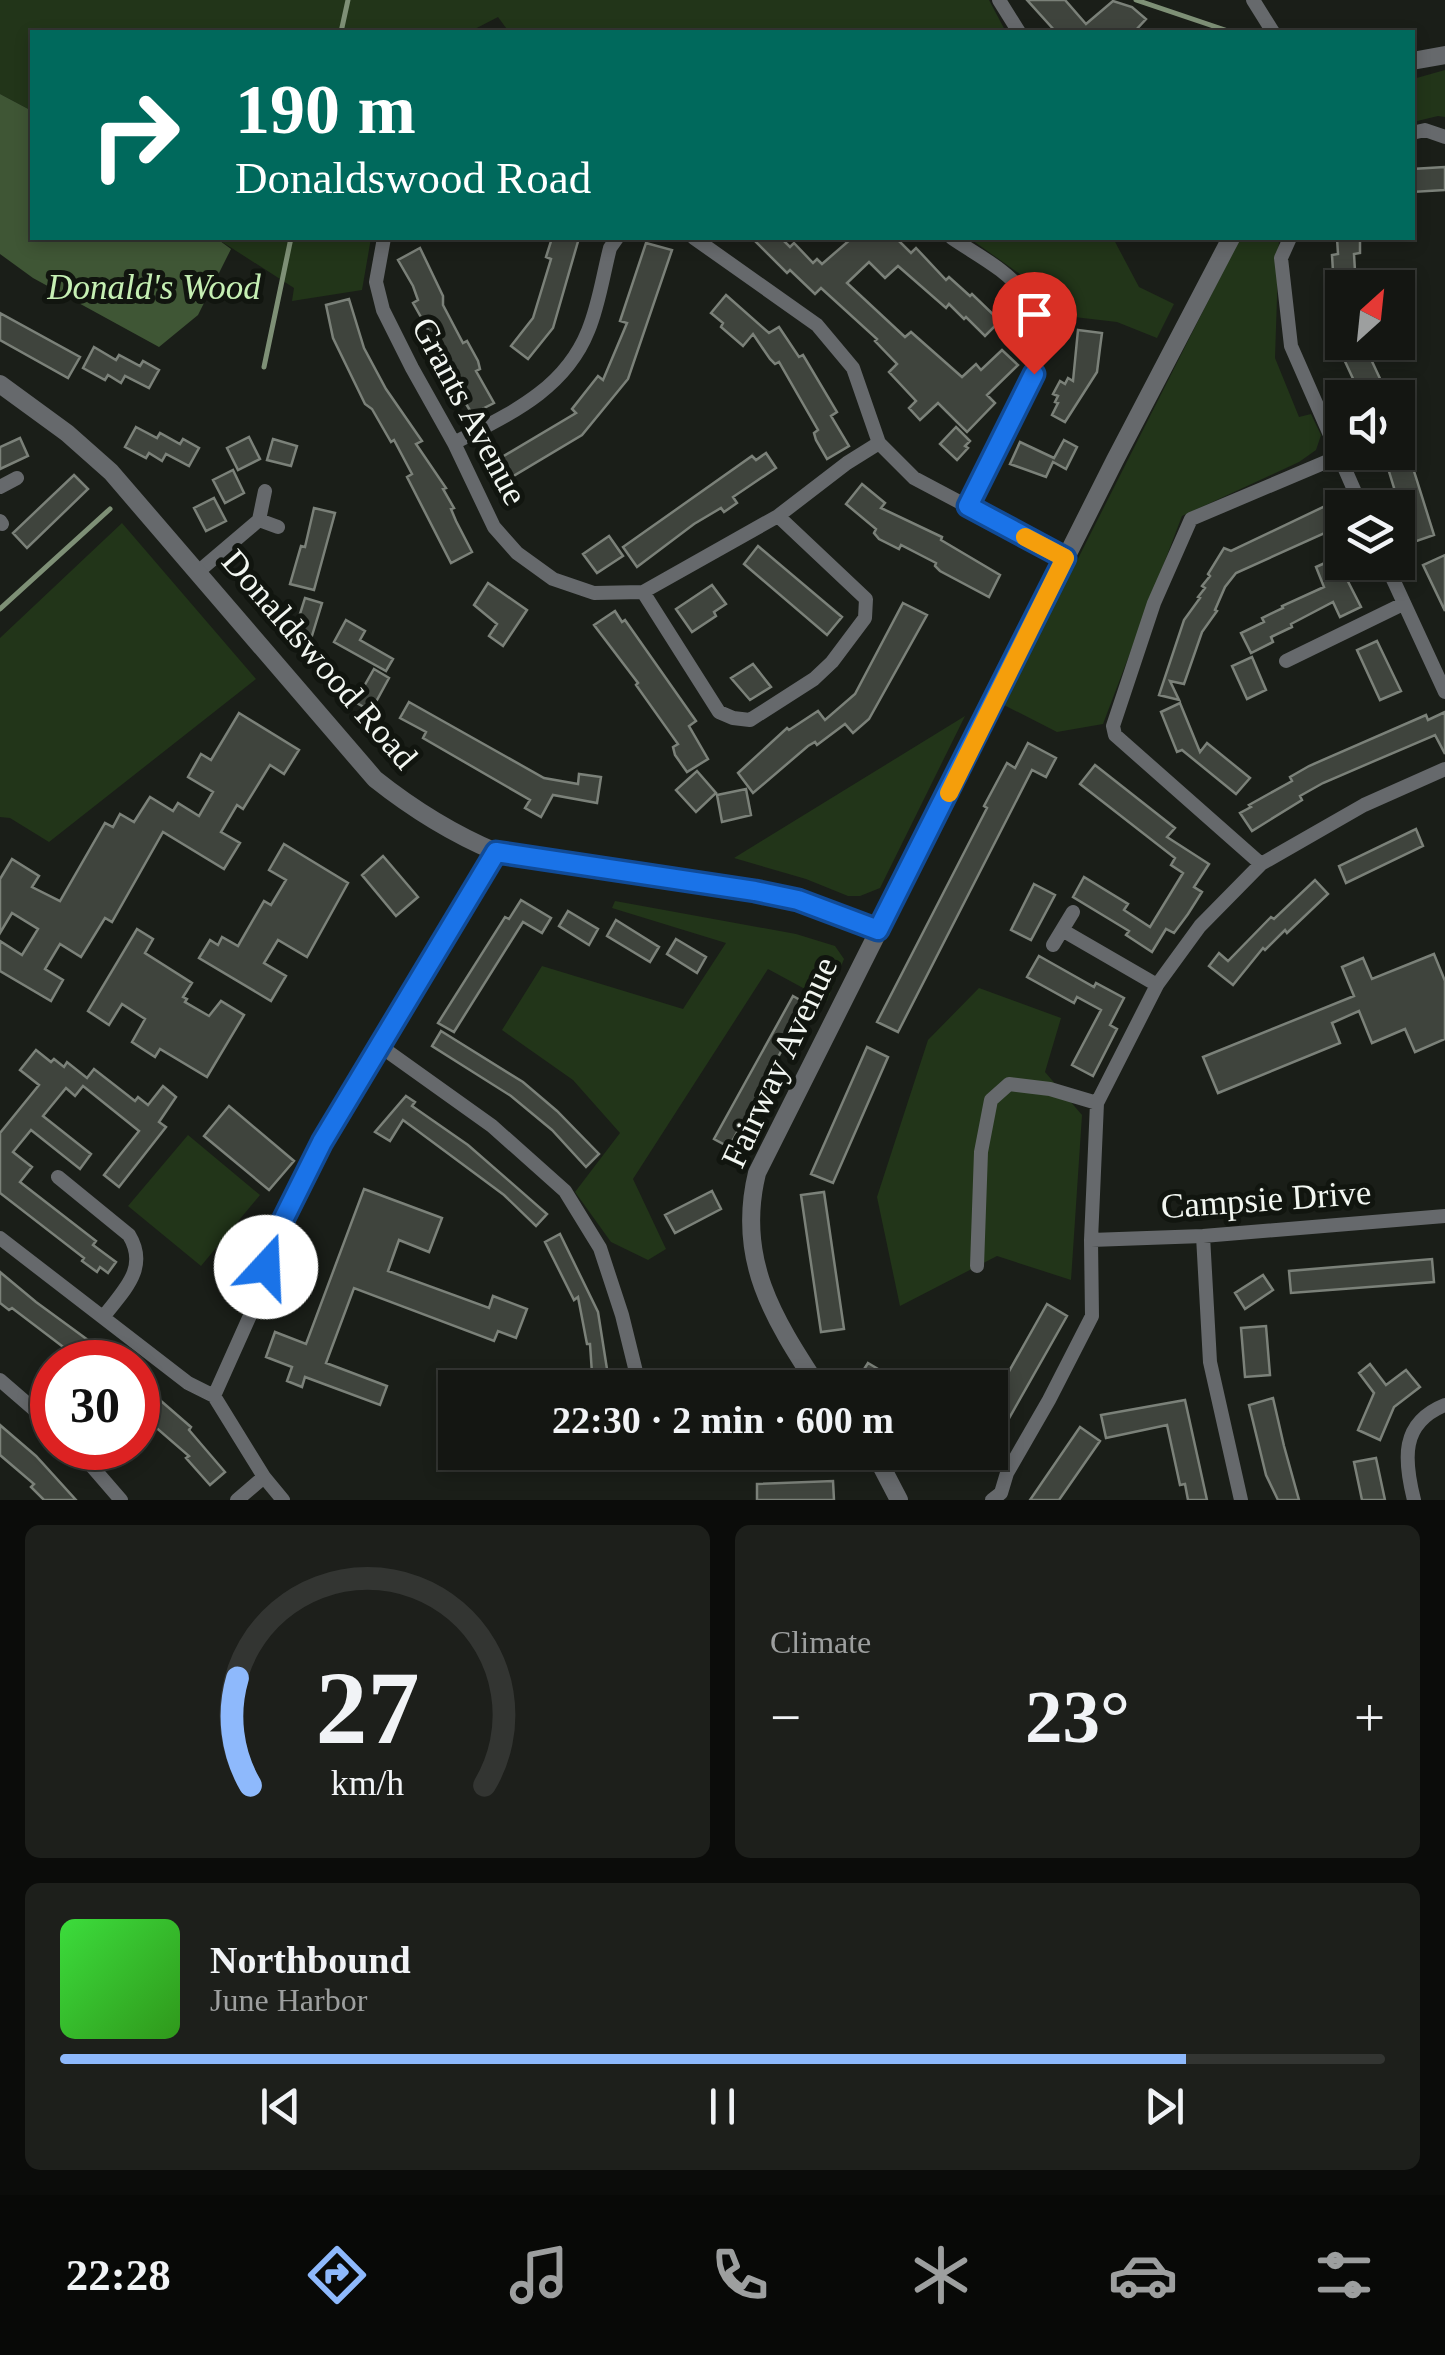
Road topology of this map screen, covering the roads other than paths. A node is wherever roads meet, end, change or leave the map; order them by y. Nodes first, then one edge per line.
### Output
1 (999, 0) edge
2 (1253, 0) edge
3 (1018, 30) edge
4 (1272, 30) edge
5 (1445, 55) edge
6 (1415, 60) edge
7 (1415, 132) edge
8 (1445, 137) edge
9 (384, 240) edge
10 (616, 240) edge
11 (697, 240) edge
12 (955, 240) edge
13 (1230, 240) edge
14 (1289, 240) edge
15 (0, 384) edge
16 (1325, 422) edge
17 (454, 443) junction
18 (878, 443) junction
19 (1325, 462) edge
20 (16, 478) dead end
21 (0, 486) edge
22 (266, 491) dead end
23 (968, 506) junction
24 (778, 516) junction
25 (259, 520) junction
26 (278, 527) dead end
27 (1065, 558) junction
28 (200, 572) junction
29 (1393, 580) edge
30 (642, 592) junction
31 (1403, 604) junction
32 (1286, 661) dead end
33 (1445, 692) edge
34 (1445, 769) edge
35 (496, 852) junction
36 (1262, 864) junction
37 (1074, 912) dead end
38 (878, 930) junction
39 (1062, 930) junction
40 (1053, 944) dead end
41 (1157, 985) junction
42 (380, 1046) junction
43 (1097, 1103) junction
44 (58, 1178) dead end
45 (1445, 1216) edge
46 (1203, 1236) junction
47 (0, 1238) edge
48 (1091, 1240) junction
49 (977, 1266) dead end
50 (104, 1316) junction
51 (636, 1370) edge
52 (808, 1370) edge
53 (0, 1380) edge
54 (214, 1396) junction
55 (1445, 1405) edge
56 (30, 1406) edge
57 (95, 1470) edge
58 (883, 1470) edge
59 (264, 1477) junction
60 (121, 1500) edge
61 (237, 1500) edge
62 (283, 1500) edge
63 (899, 1500) edge
64 (992, 1500) edge
65 (1240, 1500) edge
66 (1414, 1500) edge

1 - 3 street
2 - 4 street
5 - 6 street
7 - 8 street
9 - 17 street, Grants Avenue
10 - 17 street
11 - 18 street
12 - 23 street
13 - 27 street, Fairway Avenue
14 - 16 street
15 - 28 street, Donaldswood Road
17 - 30 street, Grants Avenue
18 - 23 street
18 - 24 street, Grants Avenue
19 - 36 street
20 - 21 street
22 - 25 street
23 - 27 street
24 - 30 street, Grants Avenue
24 - 30 street
25 - 26 street
25 - 28 street
27 - 38 street, Fairway Avenue
28 - 35 street, Donaldswood Road
29 - 31 street
31 - 32 street
31 - 33 street
34 - 36 street
35 - 38 street, Donaldswood Road
35 - 42 street
36 - 41 street
37 - 39 street
38 - 52 street, Fairway Avenue
39 - 40 street
39 - 41 street
41 - 43 street
42 - 51 street
42 - 54 street
43 - 48 street
43 - 49 street
44 - 50 street
45 - 46 street, Campsie Drive
46 - 48 street, Campsie Drive
46 - 65 street
47 - 50 street
48 - 64 street
50 - 54 street
53 - 56 street
54 - 59 street
55 - 66 street
57 - 60 street
58 - 63 street
59 - 61 street
59 - 62 street

